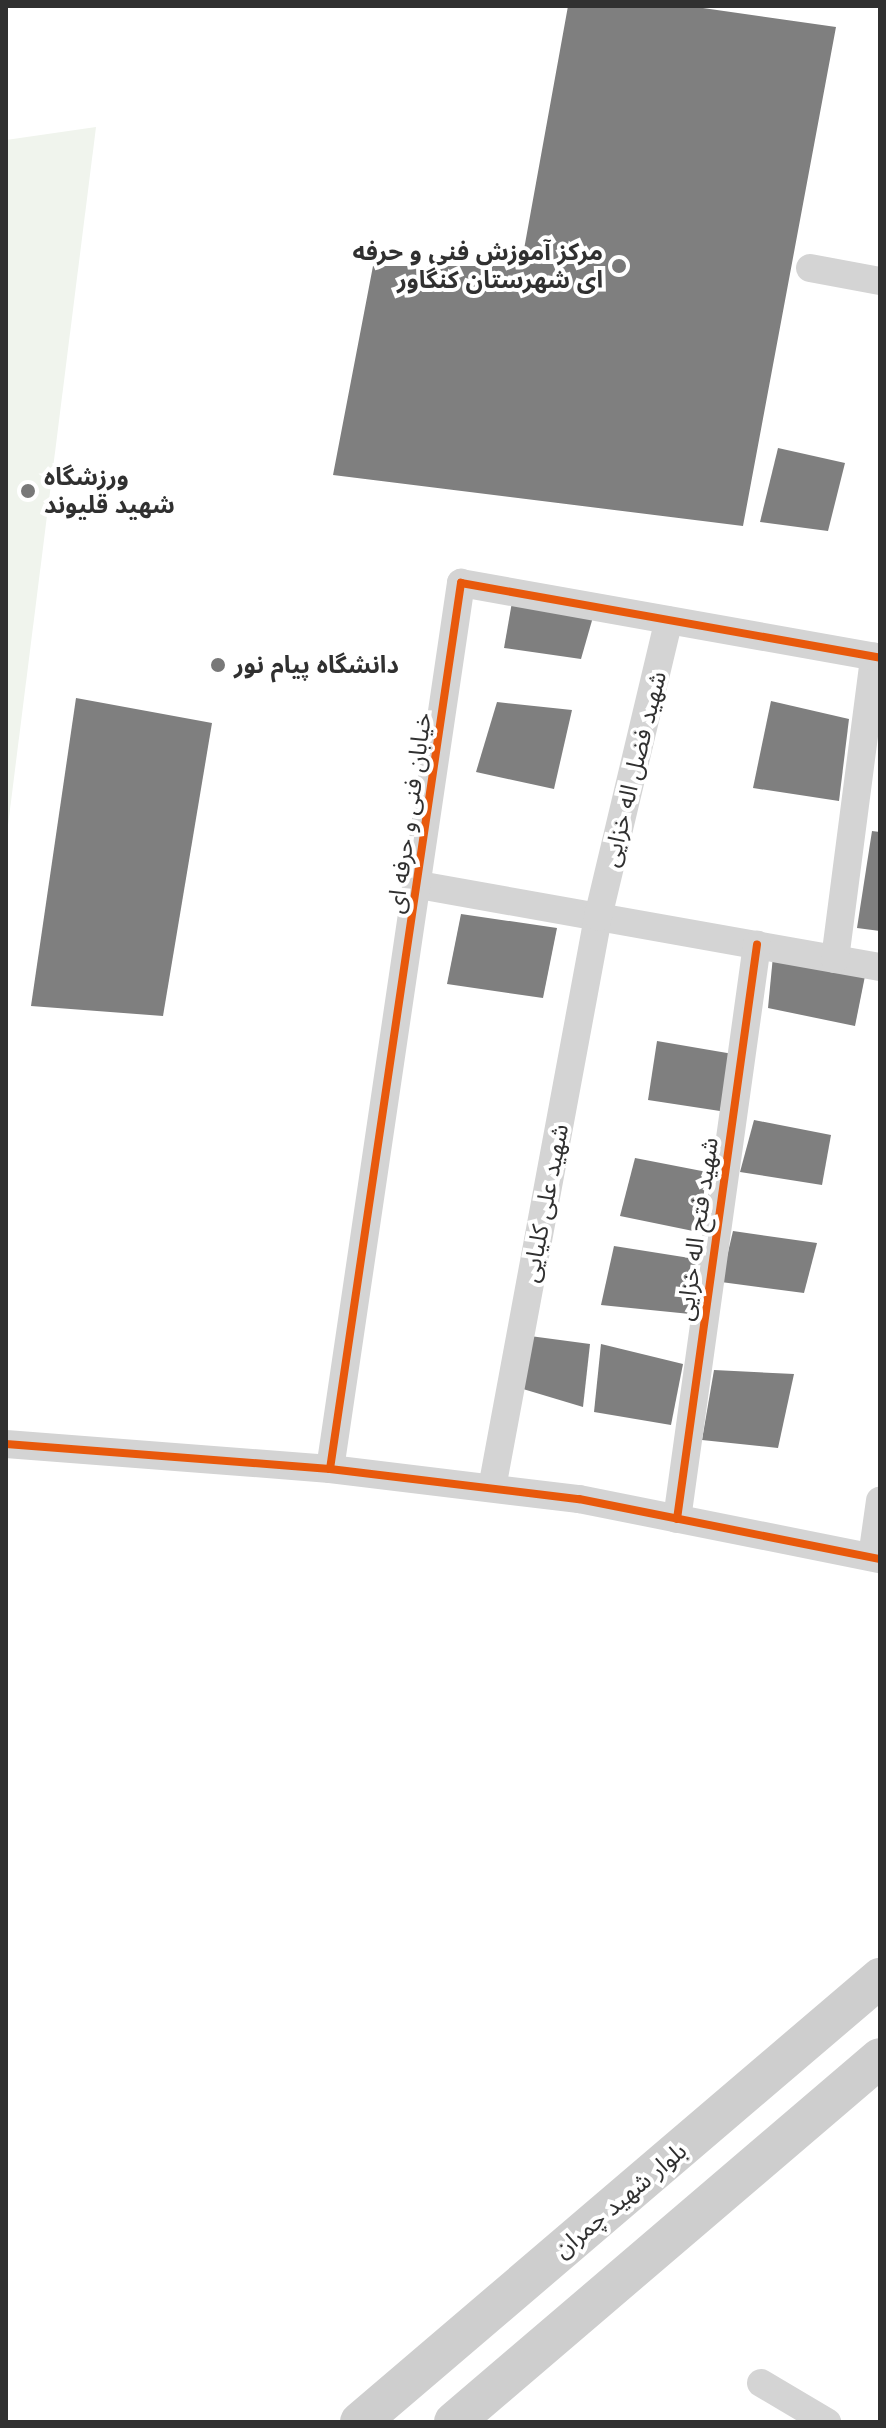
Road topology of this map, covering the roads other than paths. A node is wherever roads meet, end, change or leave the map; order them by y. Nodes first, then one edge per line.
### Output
1 (810, 268) dead end
2 (880, 281) edge
3 (669, 620) junction
4 (877, 658) edge
5 (419, 885) junction
6 (598, 917) junction
7 (757, 945) junction
8 (835, 959) junction
9 (880, 967) edge
10 (6, 1444) edge
11 (330, 1469) junction
12 (492, 1488) junction
13 (880, 1501) edge
14 (677, 1519) junction
15 (876, 1558) edge
16 (880, 1978) edge
17 (880, 2058) edge
18 (761, 2383) dead end
19 (360, 2422) edge
20 (454, 2422) edge
21 (827, 2422) edge

1 - 2 street
3 - 4 street, خیابان فنی و حرفه ای
3 - 5 street, خیابان فنی و حرفه ای
3 - 6 street, شهید فضل اله خزایی
4 - 8 street
5 - 6 street
5 - 11 street, خیابان فنی و حرفه ای
6 - 7 street
6 - 12 street, شهید علی کلیایی
7 - 8 street
7 - 14 street, شهید فتح اله خزایی
8 - 9 street
10 - 11 street
11 - 12 street
12 - 14 street
13 - 15 street
14 - 15 street
16 - 19 main road, بلوار شهید چمران
17 - 20 main road
18 - 21 street

